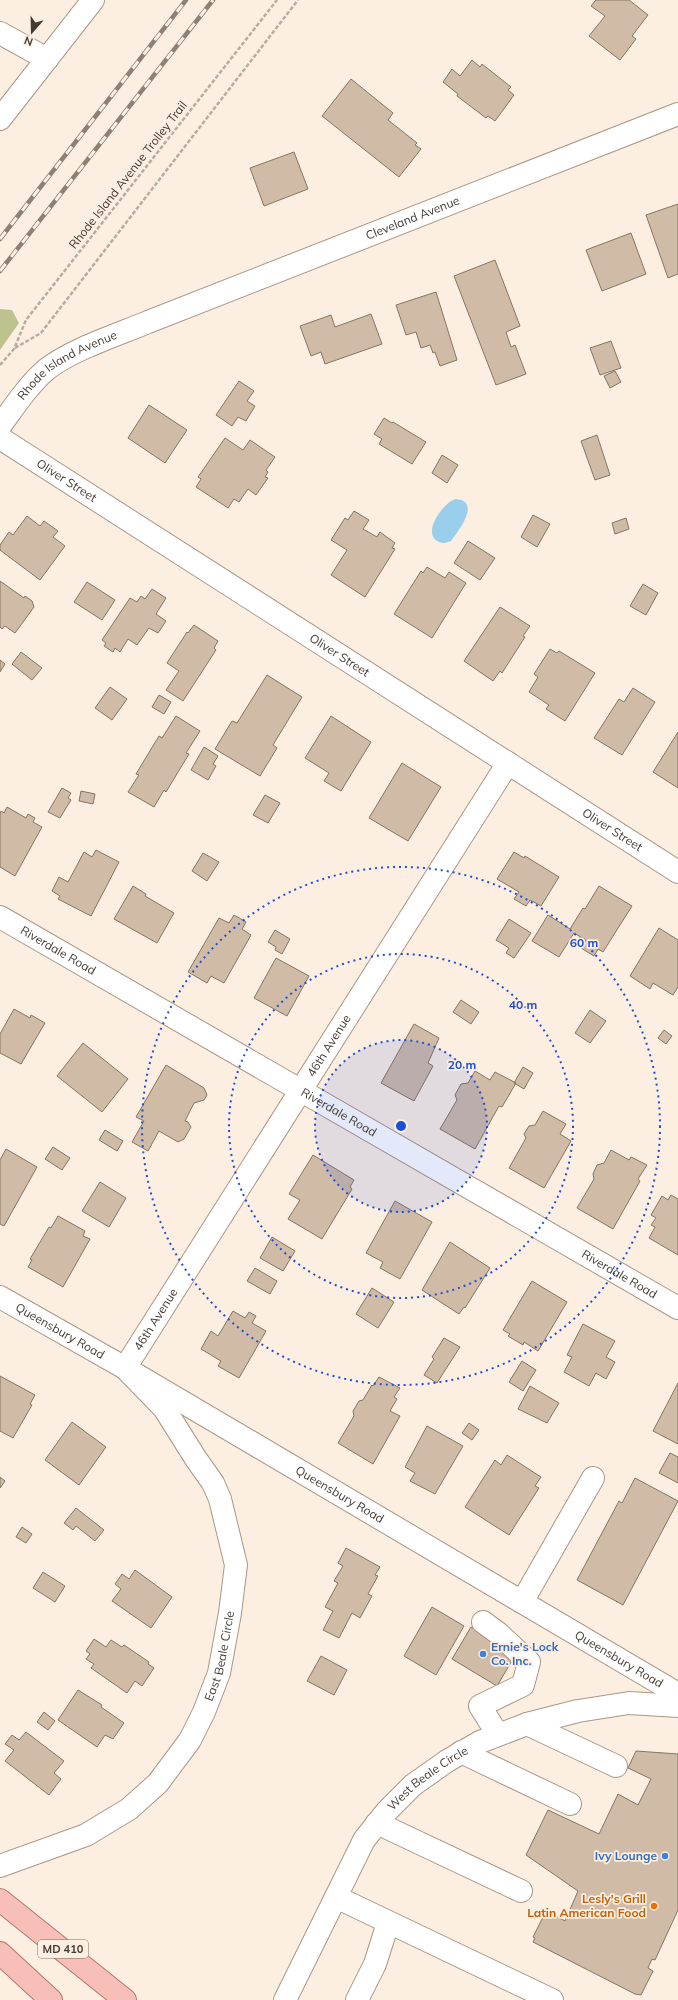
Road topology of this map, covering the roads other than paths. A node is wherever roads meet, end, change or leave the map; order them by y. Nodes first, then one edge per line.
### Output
1 (93, 0) edge
2 (0, 33) edge
3 (47, 59) junction
4 (678, 114) edge
5 (0, 119) edge
6 (148, 322) joint
7 (0, 426) edge
8 (0, 438) edge
9 (508, 763) junction
10 (678, 872) edge
11 (0, 917) edge
12 (301, 1090) junction
13 (0, 1297) edge
14 (678, 1308) edge
15 (124, 1368) junction
16 (593, 1478) dead end
17 (522, 1602) junction
18 (483, 1622) dead end
19 (678, 1694) edge
20 (678, 1706) edge
21 (527, 1724) junction
22 (498, 1735) junction
23 (461, 1752) junction
24 (616, 1766) dead end
25 (570, 1804) dead end
26 (378, 1823) junction
27 (0, 1866) edge
28 (521, 1891) dead end
29 (336, 1897) junction
30 (0, 1900) edge
31 (388, 1923) junction
32 (0, 1953) edge
33 (358, 1999) edge
34 (51, 2000) edge
35 (125, 2000) edge
36 (285, 2000) edge
37 (552, 2000) edge

1 - 3 street
2 - 3 street
3 - 5 street
4 - 6 street, Cleveland Avenue
6 - 7 street, Rhode Island Avenue
8 - 9 street, Oliver Street
9 - 10 street, Oliver Street
9 - 12 street, 46th Avenue
11 - 12 street, Riverdale Road
12 - 14 street, Riverdale Road
12 - 15 street, 46th Avenue
13 - 15 street, Queensbury Road
15 - 17 street, Queensbury Road
15 - 27 street, East Beale Circle
16 - 17 street
17 - 19 street, Queensbury Road
18 - 22 street
20 - 21 street, West Beale Circle
21 - 22 street, West Beale Circle
21 - 24 street
22 - 23 street, West Beale Circle
23 - 25 street
23 - 26 street, West Beale Circle
26 - 28 street
26 - 29 street, West Beale Circle
29 - 31 street
29 - 36 street, West Beale Circle
30 - 35 main road, MD 410
31 - 33 street
31 - 37 street
32 - 34 main road

